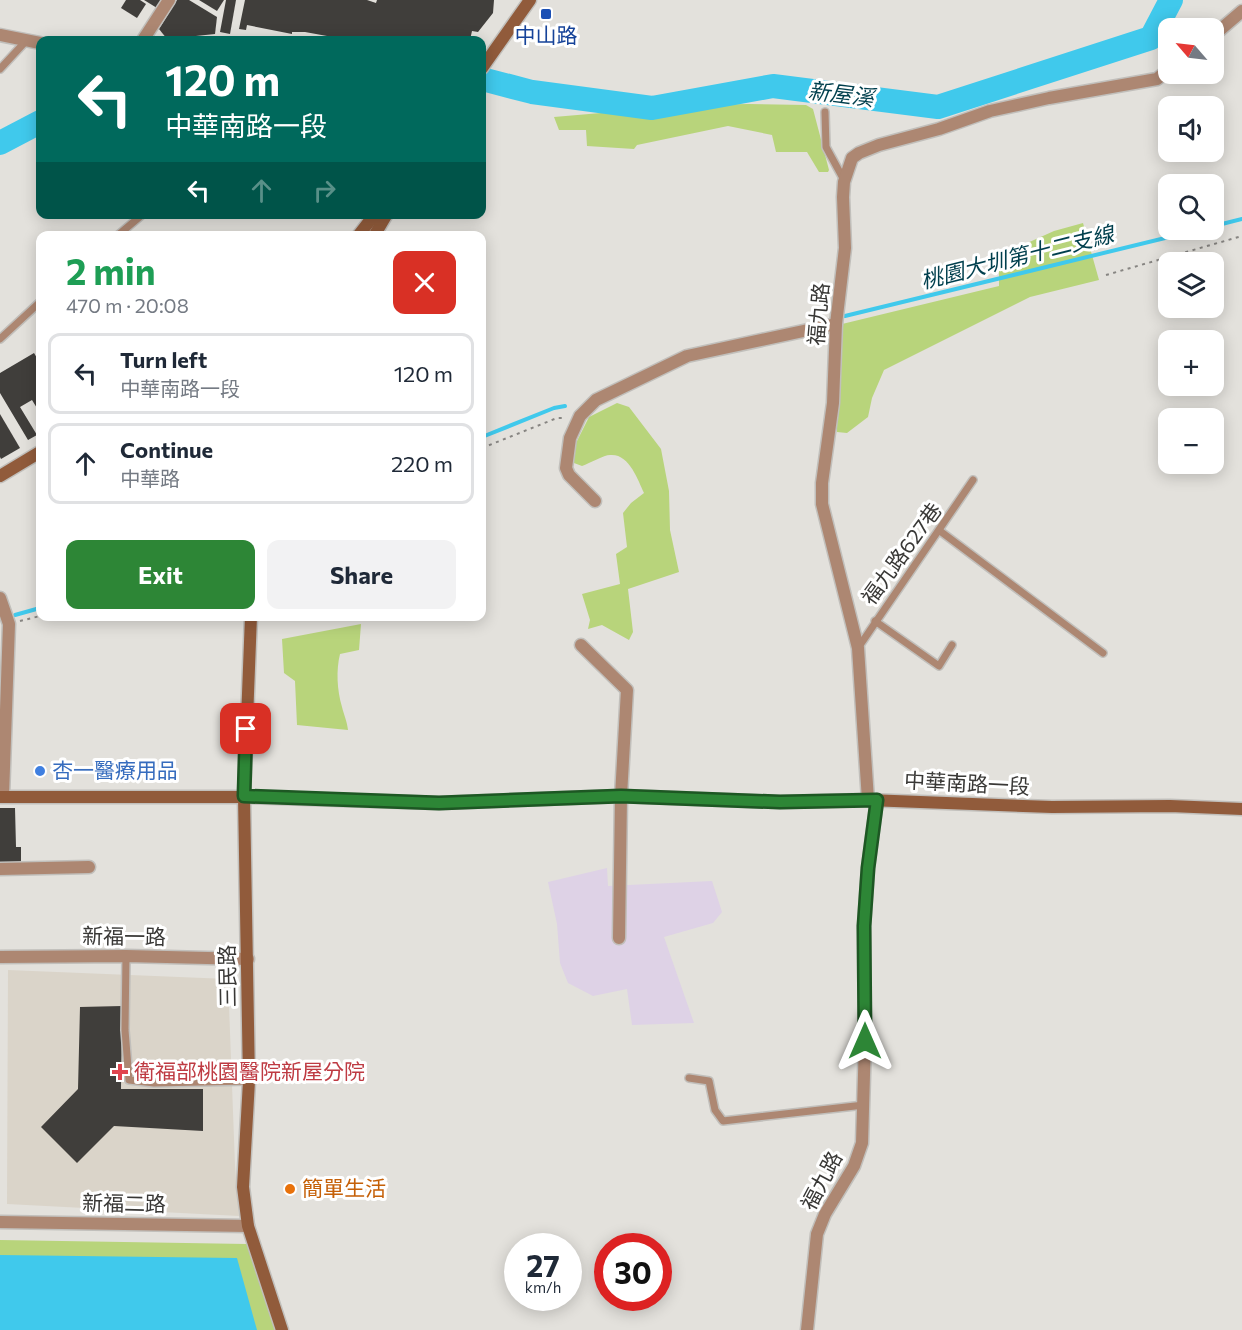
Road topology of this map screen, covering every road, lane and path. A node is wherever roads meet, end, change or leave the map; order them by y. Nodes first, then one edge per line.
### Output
1 (169, 0) edge
2 (530, 0) edge
3 (1242, 11) edge
4 (1224, 26) edge
5 (0, 36) edge
6 (146, 36) edge
7 (26, 40) junction
8 (36, 42) edge
9 (486, 62) edge
10 (0, 69) edge
11 (1158, 78) edge
12 (825, 112) dead end
13 (844, 182) junction
14 (137, 219) edge
15 (371, 219) edge
16 (123, 231) edge
17 (362, 231) edge
18 (1242, 236) edge
19 (1106, 275) dead end
20 (36, 306) edge
21 (836, 324) junction
22 (0, 339) edge
23 (580, 416) junction
24 (486, 446) edge
25 (36, 454) edge
26 (0, 476) edge
27 (974, 480) dead end
28 (595, 501) dead end
29 (940, 531) junction
30 (0, 598) edge
31 (251, 621) edge
32 (875, 621) junction
33 (581, 645) dead end
34 (952, 645) dead end
35 (858, 648) junction
36 (1103, 653) dead end
37 (2, 796) edge
38 (244, 796) junction
39 (621, 796) junction
40 (872, 800) junction
41 (1242, 809) edge
42 (88, 867) dead end
43 (0, 868) edge
44 (619, 938) dead end
45 (126, 956) junction
46 (0, 957) edge
47 (248, 959) junction
48 (689, 1077) dead end
49 (249, 1081) junction
50 (864, 1105) junction
51 (0, 1222) edge
52 (248, 1226) junction
53 (282, 1330) edge
54 (807, 1330) edge

1 - 6 street
2 - 9 main road
3 - 4 street
5 - 7 street
7 - 8 street
7 - 10 lane
11 - 13 street, 福九路
12 - 13 lane
13 - 21 street, 福九路
14 - 16 lane
15 - 17 main road
18 - 19 path
20 - 22 lane
21 - 23 street
21 - 35 street, 福九路
23 - 24 path
23 - 28 street
25 - 26 main road
27 - 29 lane, 福九路627巷
29 - 32 lane, 福九路627巷
29 - 36 lane
30 - 37 street
31 - 38 main road, 三民路
32 - 34 lane
32 - 35 lane, 福九路627巷
33 - 39 street
35 - 40 street, 福九路
37 - 38 main road, 中華南路一段
38 - 39 main road, 中華南路一段
38 - 47 main road, 三民路
39 - 40 main road, 中華南路一段
39 - 44 street
40 - 41 main road, 中華南路一段
40 - 50 street, 福九路
42 - 43 street
45 - 46 street, 新福一路
45 - 47 street, 新福一路
45 - 49 lane
47 - 49 main road, 三民路
48 - 50 lane
49 - 52 main road, 三民路
50 - 54 street, 福九路
51 - 52 street, 新福二路
52 - 53 main road, 三民路

